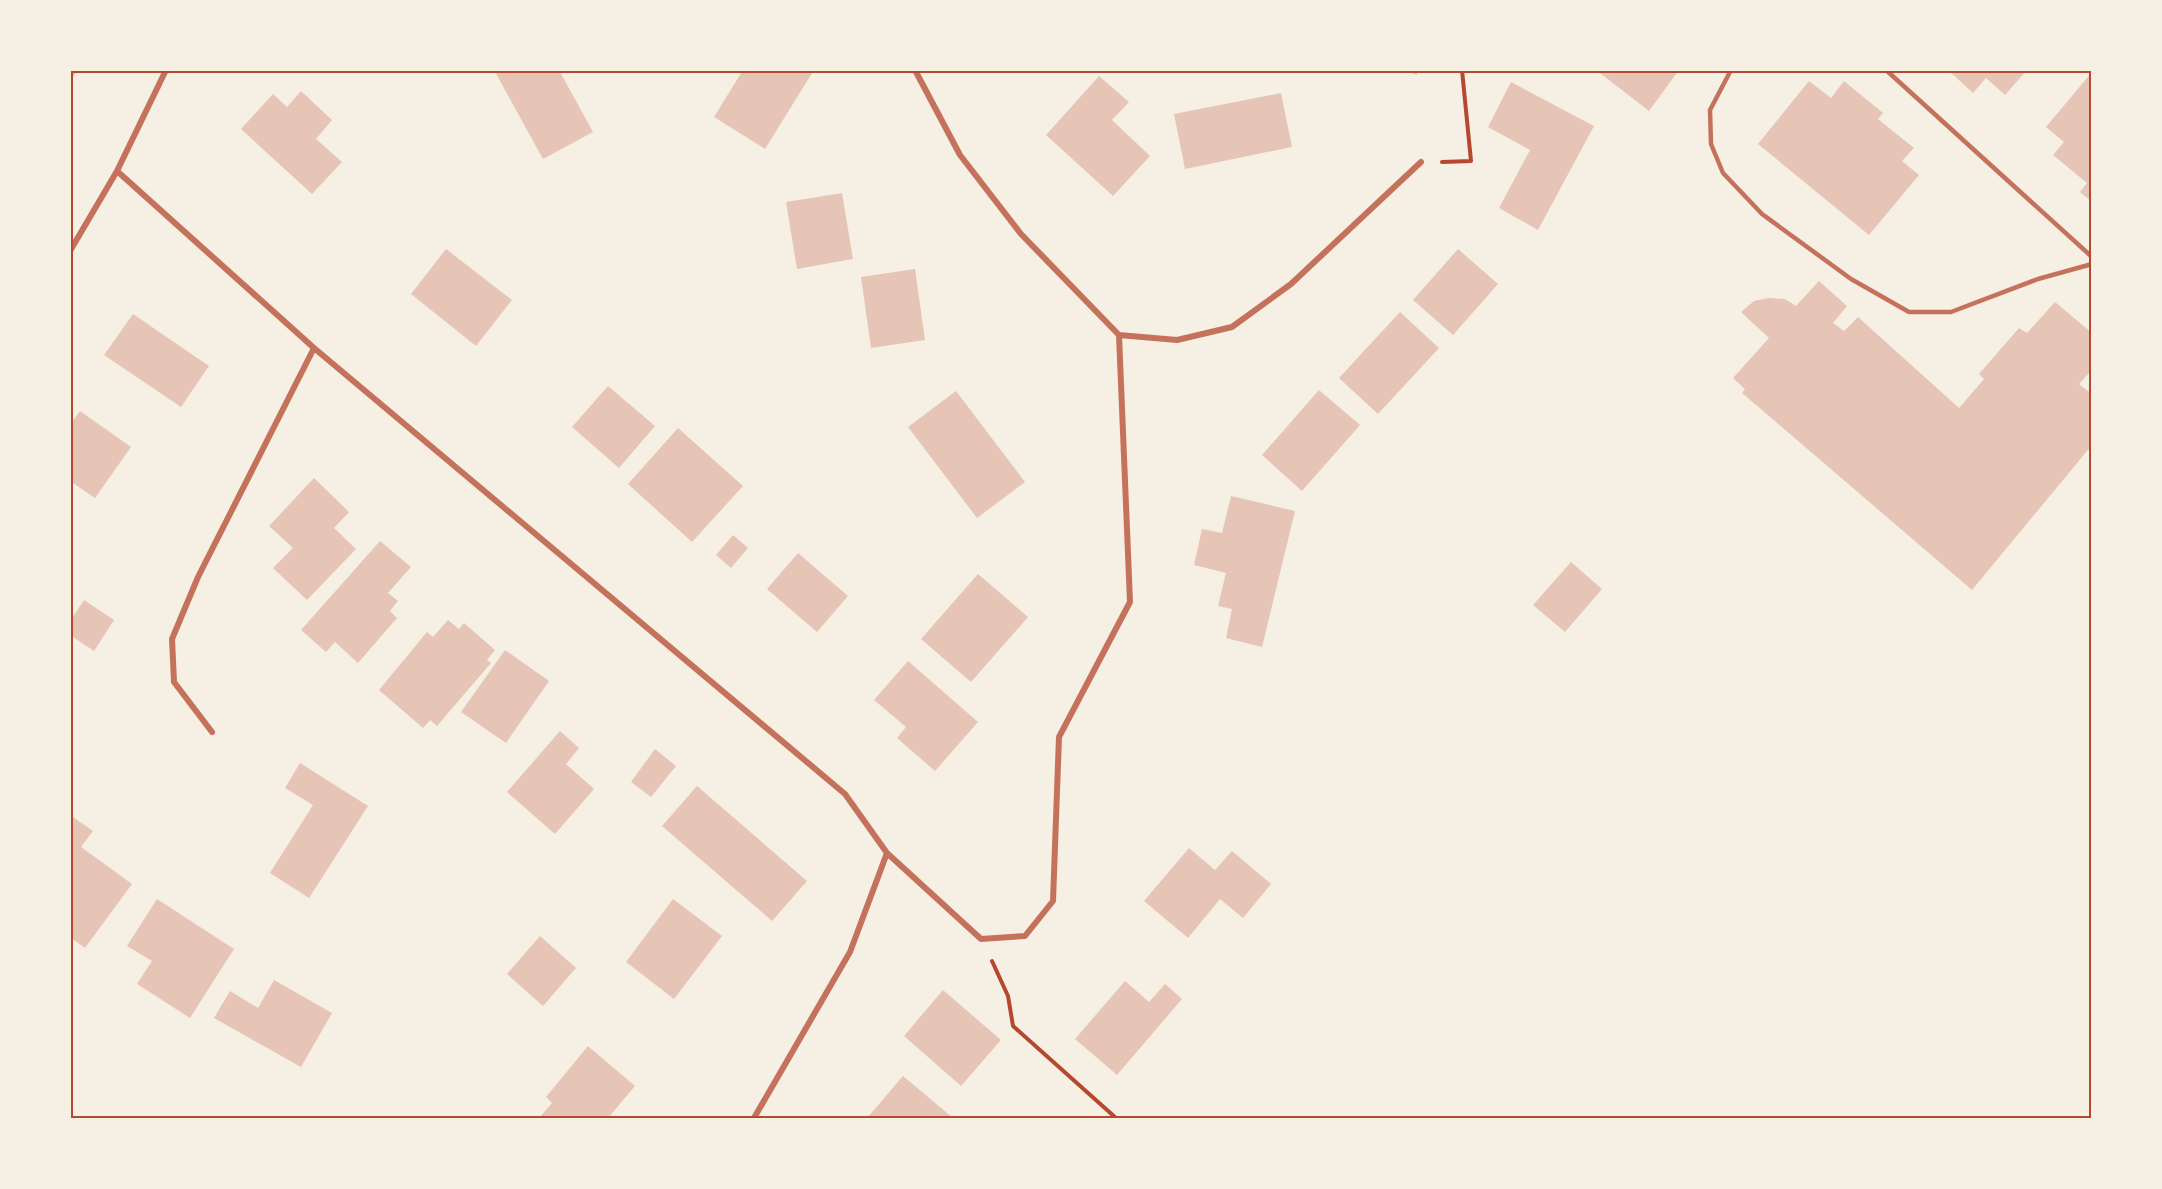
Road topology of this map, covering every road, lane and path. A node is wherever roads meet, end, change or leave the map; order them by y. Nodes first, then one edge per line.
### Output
1 (166, 70) edge
2 (915, 70) edge
3 (1462, 70) edge
4 (1731, 70) edge
5 (1886, 70) edge
6 (1421, 162) joint
7 (117, 171) junction
8 (70, 251) edge
9 (2091, 257) edge
10 (2091, 264) edge
11 (1119, 335) junction
12 (314, 348) junction
13 (212, 732) dead end
14 (887, 853) junction
15 (981, 939) junction
16 (754, 1119) edge
17 (1116, 1119) edge

1 - 7 street
2 - 11 street
3 - 6 path
4 - 10 lane
5 - 9 lane
6 - 11 street
7 - 8 street
7 - 12 street
11 - 15 street
12 - 13 street
12 - 14 street
14 - 15 street
14 - 16 street
15 - 17 path

